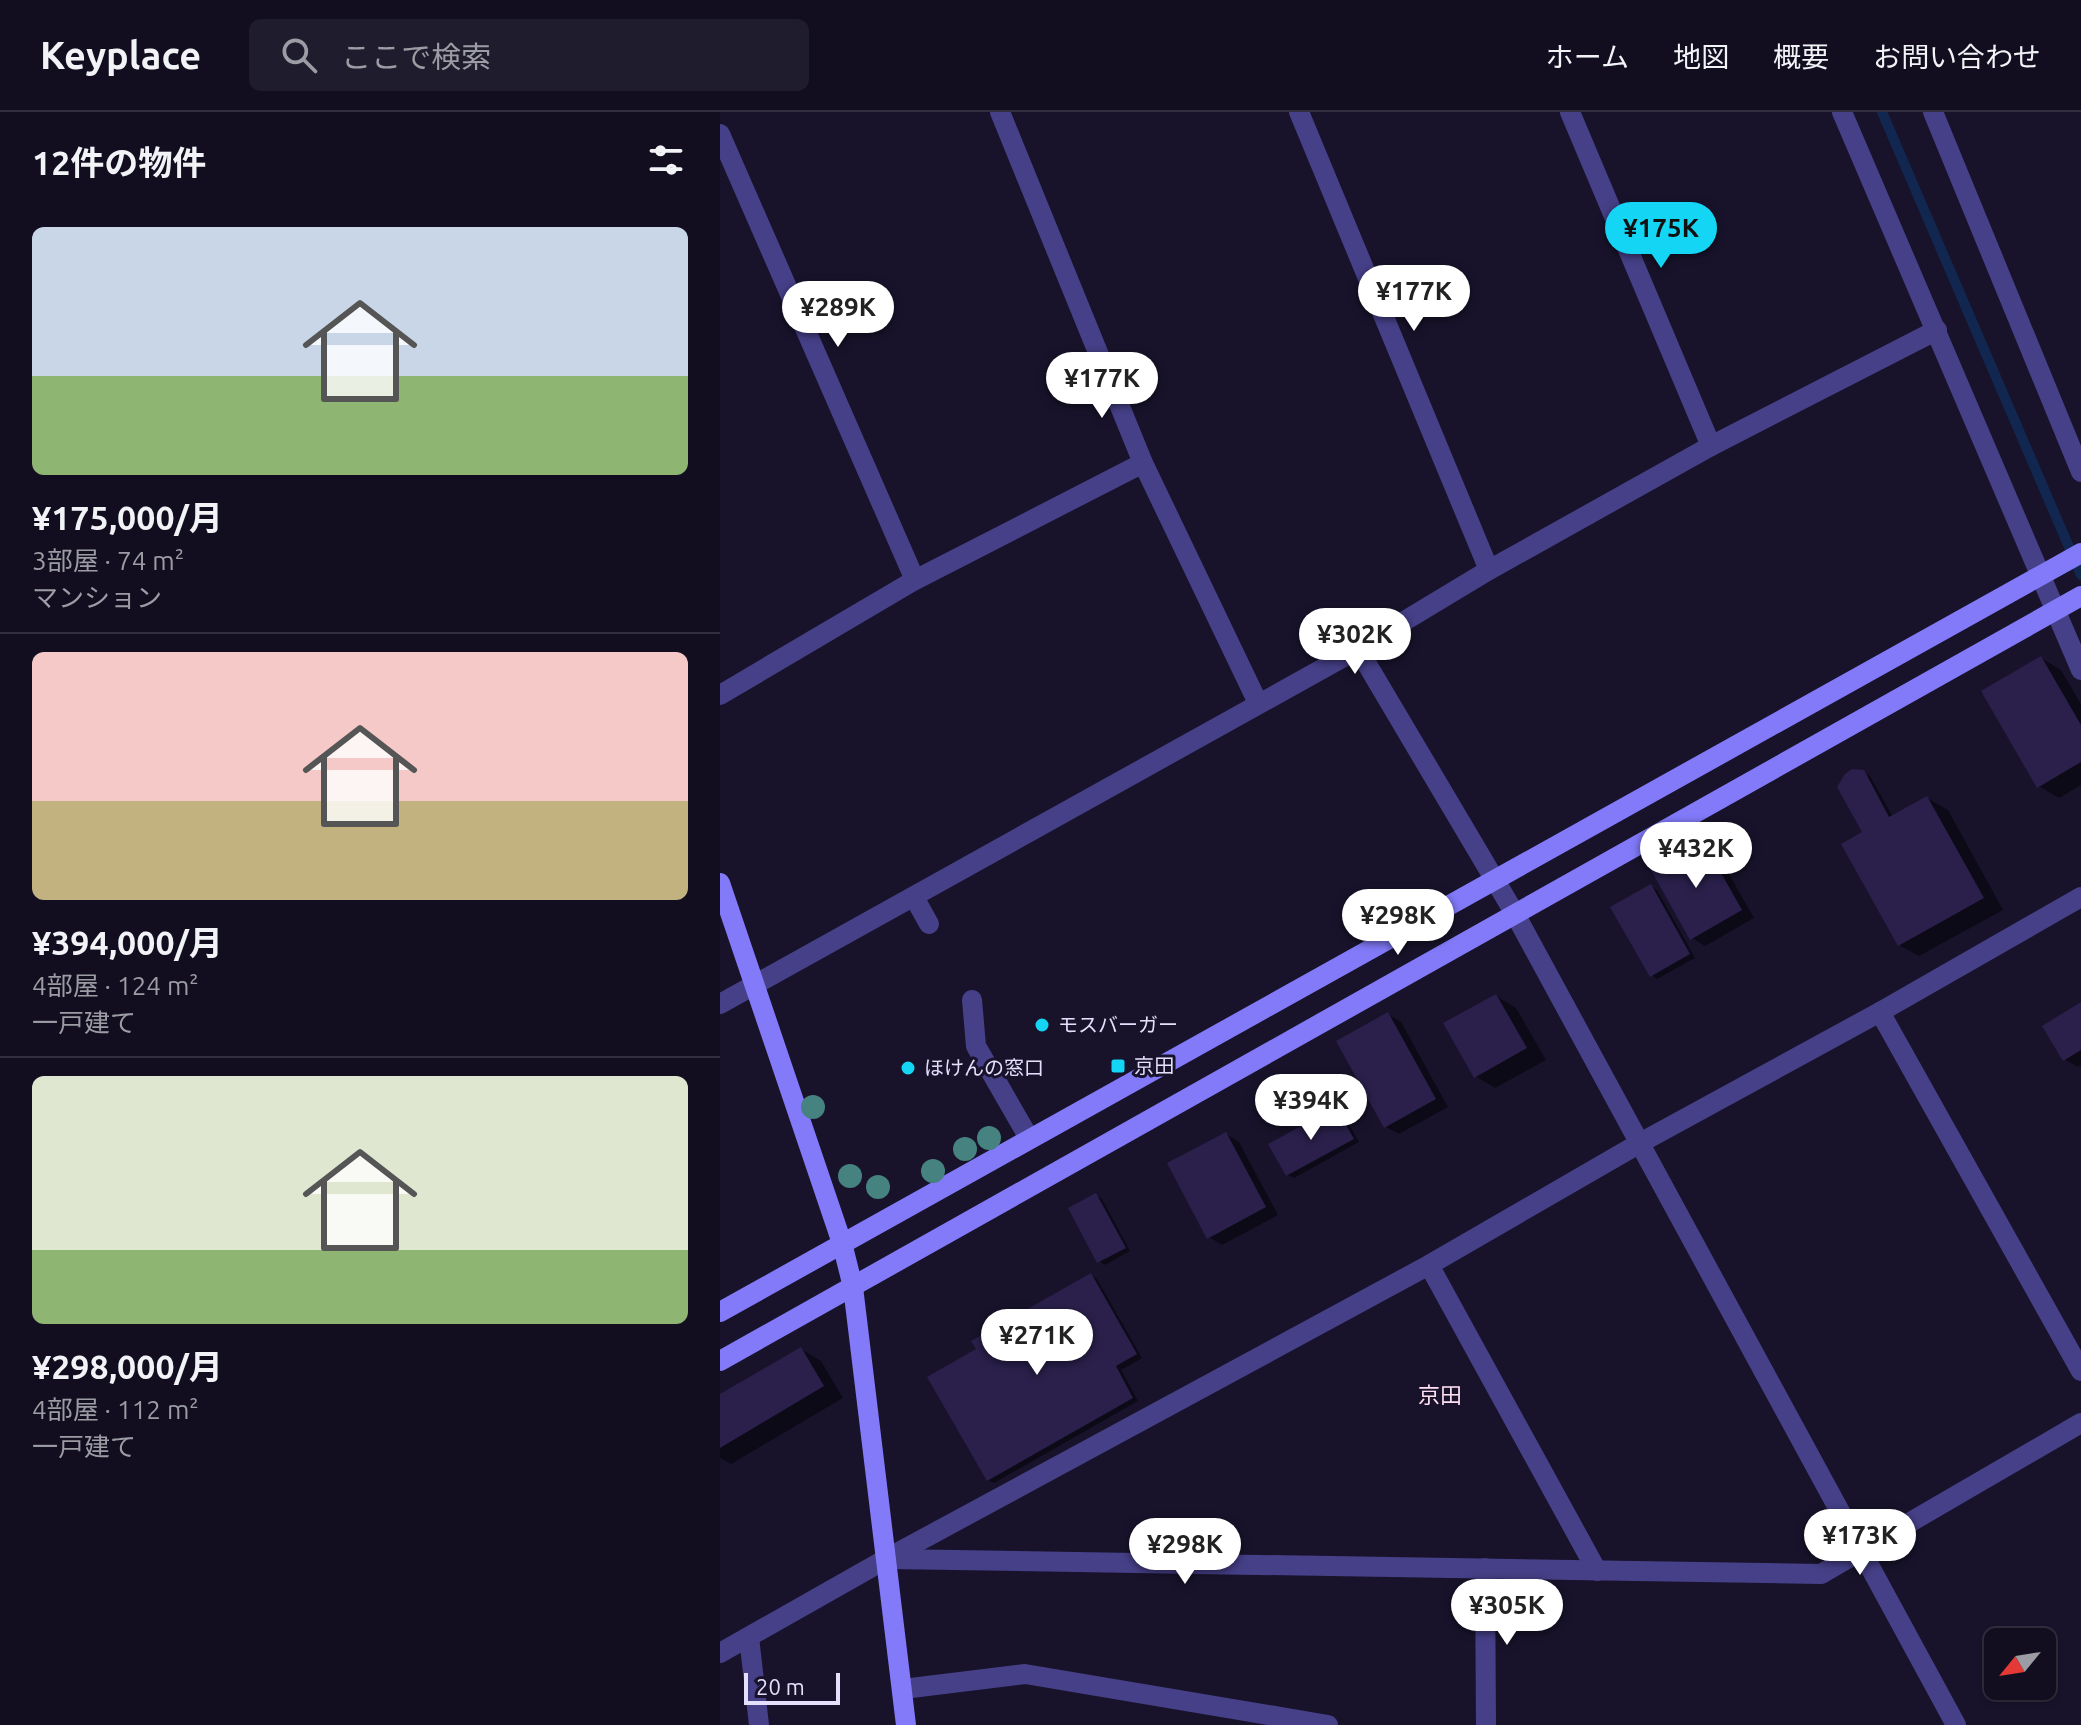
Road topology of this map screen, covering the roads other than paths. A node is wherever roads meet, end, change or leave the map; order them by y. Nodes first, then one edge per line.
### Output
1 (1000, 112) edge
2 (1299, 112) edge
3 (1570, 112) edge
4 (1842, 112) edge
5 (1933, 112) edge
6 (720, 134) edge
7 (1937, 330) junction
8 (1711, 446) junction
9 (1143, 463) junction
10 (2081, 472) edge
11 (2081, 553) edge
12 (1489, 570) junction
13 (2048, 572) junction
14 (915, 580) junction
15 (2071, 601) edge
16 (1358, 649) junction
17 (2081, 670) edge
18 (720, 695) edge
19 (1258, 703) junction
20 (1494, 878) junction
21 (720, 883) edge
22 (914, 897) junction
23 (2081, 897) edge
24 (1515, 914) junction
25 (929, 924) dead end
26 (754, 987) junction
27 (972, 1000) dead end
28 (720, 1004) edge
29 (1880, 1012) junction
30 (1029, 1138) junction
31 (1640, 1143) junction
32 (842, 1243) junction
33 (1429, 1265) junction
34 (853, 1287) junction
35 (720, 1312) edge
36 (720, 1361) edge
37 (2081, 1371) edge
38 (2081, 1423) edge
39 (1862, 1550) junction
40 (886, 1559) junction
41 (1485, 1568) junction
42 (1597, 1571) junction
43 (749, 1637) junction
44 (720, 1653) edge
45 (903, 1689) junction
46 (759, 1725) edge
47 (906, 1725) edge
48 (1328, 1725) edge
49 (1486, 1725) edge
50 (1956, 1725) edge

1 - 9 street
2 - 12 street
3 - 8 street
4 - 7 street
5 - 10 street
6 - 14 street
7 - 8 street
7 - 13 street
8 - 12 street
9 - 14 street
9 - 19 street
11 - 13 street
12 - 16 street
13 - 15 street
13 - 20 street
14 - 18 street
15 - 17 street
15 - 24 street
16 - 19 street
16 - 20 street
19 - 22 street
20 - 24 street
20 - 30 street
21 - 26 street
22 - 25 street
22 - 26 street
23 - 29 street
24 - 31 street
24 - 34 street
26 - 28 street
26 - 32 street
27 - 30 street
29 - 31 street
29 - 37 street
30 - 32 street
31 - 33 street
31 - 39 street
32 - 34 street
32 - 35 street
33 - 40 street
33 - 42 street
34 - 36 street
34 - 40 street
38 - 39 street
39 - 42 street
39 - 50 street
40 - 41 street
40 - 43 street
40 - 45 street
41 - 42 street
41 - 49 street
43 - 44 street
43 - 46 street
45 - 47 street
45 - 48 street

